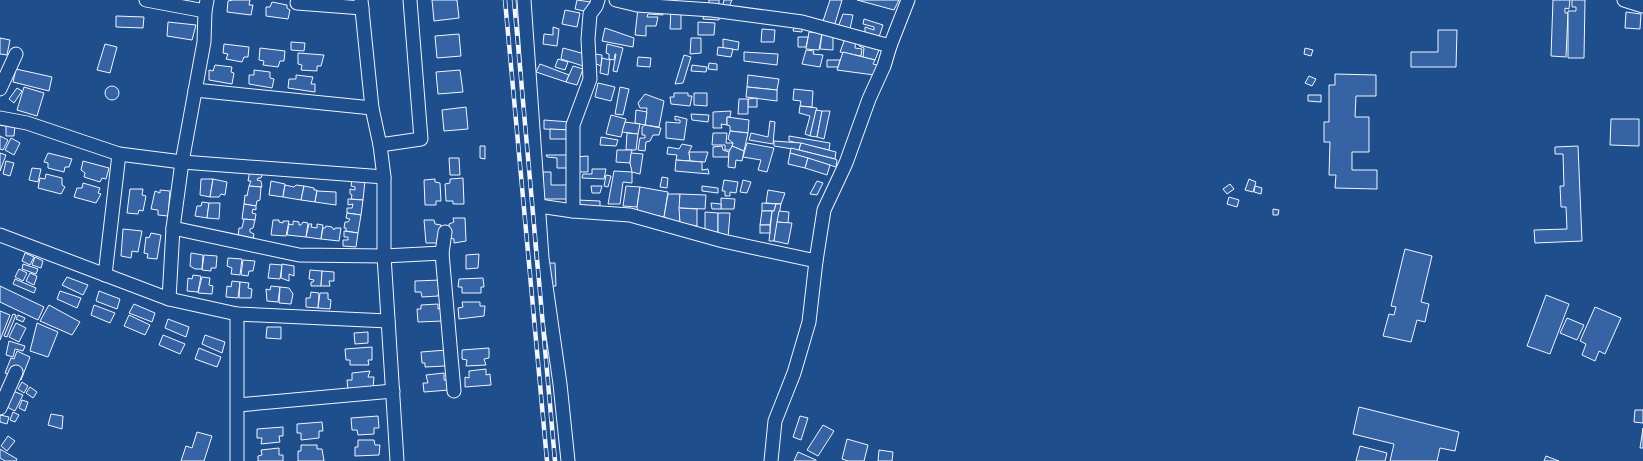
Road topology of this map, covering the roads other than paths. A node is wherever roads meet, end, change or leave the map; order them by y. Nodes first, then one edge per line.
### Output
1 (146, 0) edge
2 (410, 0) edge
3 (524, 0) edge
4 (598, 0) edge
5 (616, 0) edge
6 (908, 0) edge
7 (1624, 0) edge
8 (297, 3) dead end
9 (361, 4) edge
10 (206, 6) edge
11 (1643, 6) edge
12 (890, 46) junction
13 (16, 54) dead end
14 (0, 89) edge
15 (195, 90) junction
16 (372, 108) junction
17 (0, 118) edge
18 (380, 145) junction
19 (119, 154) junction
20 (182, 162) junction
21 (384, 177) junction
22 (539, 206) junction
23 (573, 211) junction
24 (173, 228) junction
25 (445, 232) dead end
26 (0, 235) edge
27 (442, 253) junction
28 (384, 256) junction
29 (816, 261) junction
30 (105, 275) junction
31 (169, 299) junction
32 (237, 314) junction
33 (388, 321) junction
34 (16, 372) dead end
35 (393, 390) junction
36 (454, 392) dead end
37 (238, 405) junction
38 (0, 408) edge
39 (237, 461) edge
40 (397, 461) edge
41 (568, 461) edge
42 (771, 461) edge

1 - 10 street
2 - 18 street
3 - 22 street
4 - 23 street
5 - 12 street
6 - 12 street
7 - 11 street
8 - 9 street
9 - 16 street
10 - 15 street
12 - 29 street
13 - 14 street
15 - 16 street
15 - 20 street
16 - 18 street
17 - 19 street
18 - 21 street
19 - 20 street
19 - 30 street
20 - 21 street
20 - 24 street
21 - 28 street
22 - 23 street
22 - 41 street
23 - 29 street
24 - 28 street
24 - 31 street
25 - 27 street
26 - 30 street
27 - 28 street
27 - 36 street
28 - 33 street
29 - 42 street
30 - 31 street
31 - 32 street
32 - 33 street
32 - 37 street
33 - 35 street
34 - 38 street
35 - 37 street
35 - 40 street
37 - 39 street

